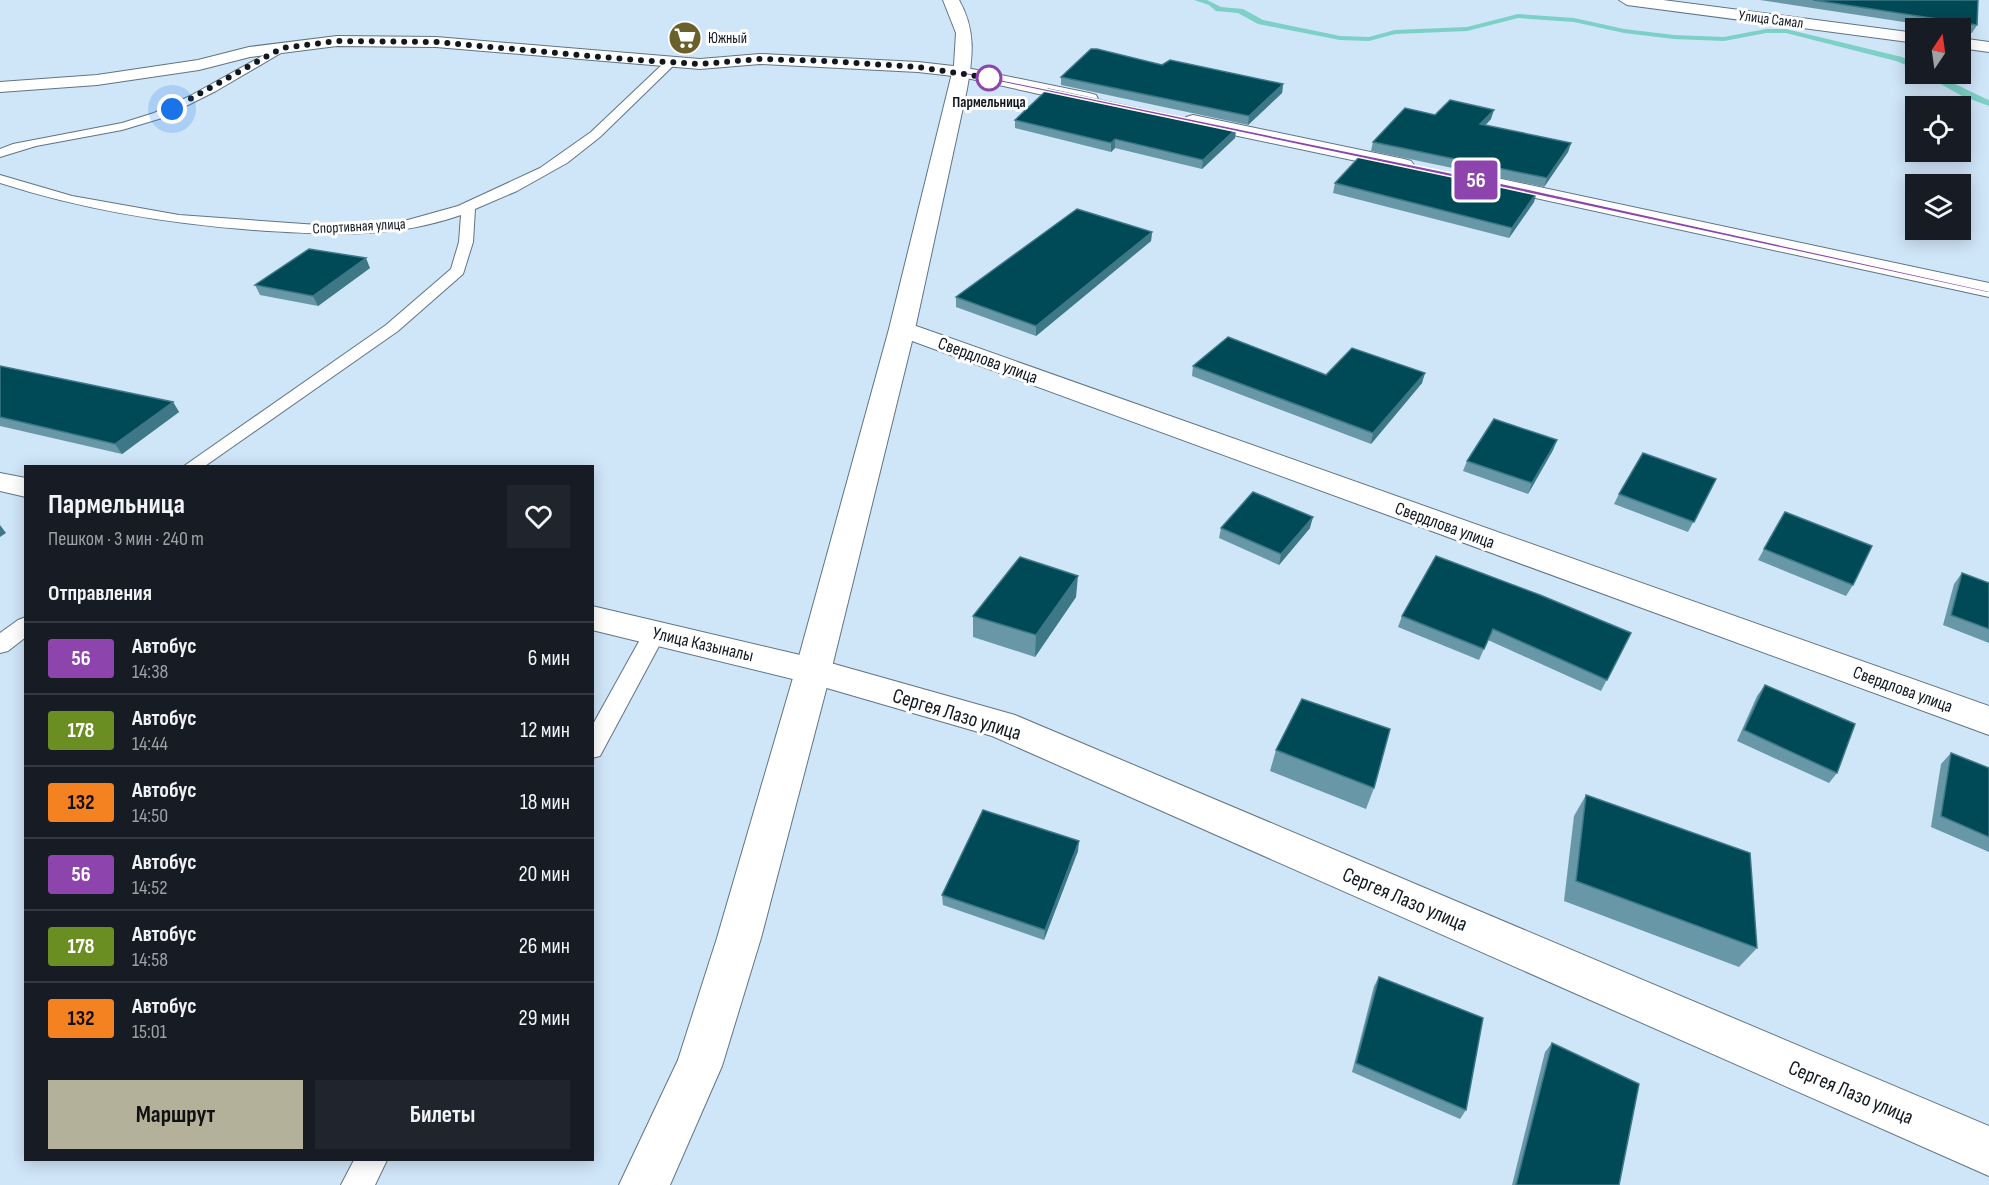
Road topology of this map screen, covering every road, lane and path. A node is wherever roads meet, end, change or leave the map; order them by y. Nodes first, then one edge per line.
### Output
1 (1627, 0) edge
2 (956, 1) edge
3 (1905, 37) edge
4 (1971, 45) edge
5 (1989, 47) edge
6 (282, 48) junction
7 (671, 62) junction
8 (962, 72) junction
9 (0, 87) edge
10 (1114, 104) edge
11 (1172, 116) edge
12 (0, 153) edge
13 (1429, 170) edge
14 (0, 179) edge
15 (1476, 180) edge
16 (468, 209) junction
17 (1989, 291) edge
18 (902, 329) junction
19 (194, 465) edge
20 (0, 482) edge
21 (24, 488) edge
22 (594, 618) edge
23 (24, 627) edge
24 (655, 633) junction
25 (0, 645) edge
26 (813, 670) junction
27 (1989, 721) edge
28 (594, 745) edge
29 (1989, 1151) edge
30 (370, 1161) edge
31 (357, 1185) edge
32 (644, 1185) edge

1 - 3 street, Улица Самал
2 - 8 street
4 - 5 street
6 - 7 street
6 - 9 street
6 - 12 lane
7 - 8 street
7 - 16 lane, Спортивная улица
8 - 10 street
8 - 18 street
11 - 13 street
14 - 16 lane, Спортивная улица
15 - 17 street
16 - 19 lane
18 - 26 street
18 - 27 street, Свердлова улица
20 - 21 street
22 - 24 street, Улица Казыналы
23 - 25 lane
24 - 26 street, Улица Казыналы
24 - 28 lane
26 - 29 street, Сергея Лазо улица
26 - 32 street
30 - 31 lane

